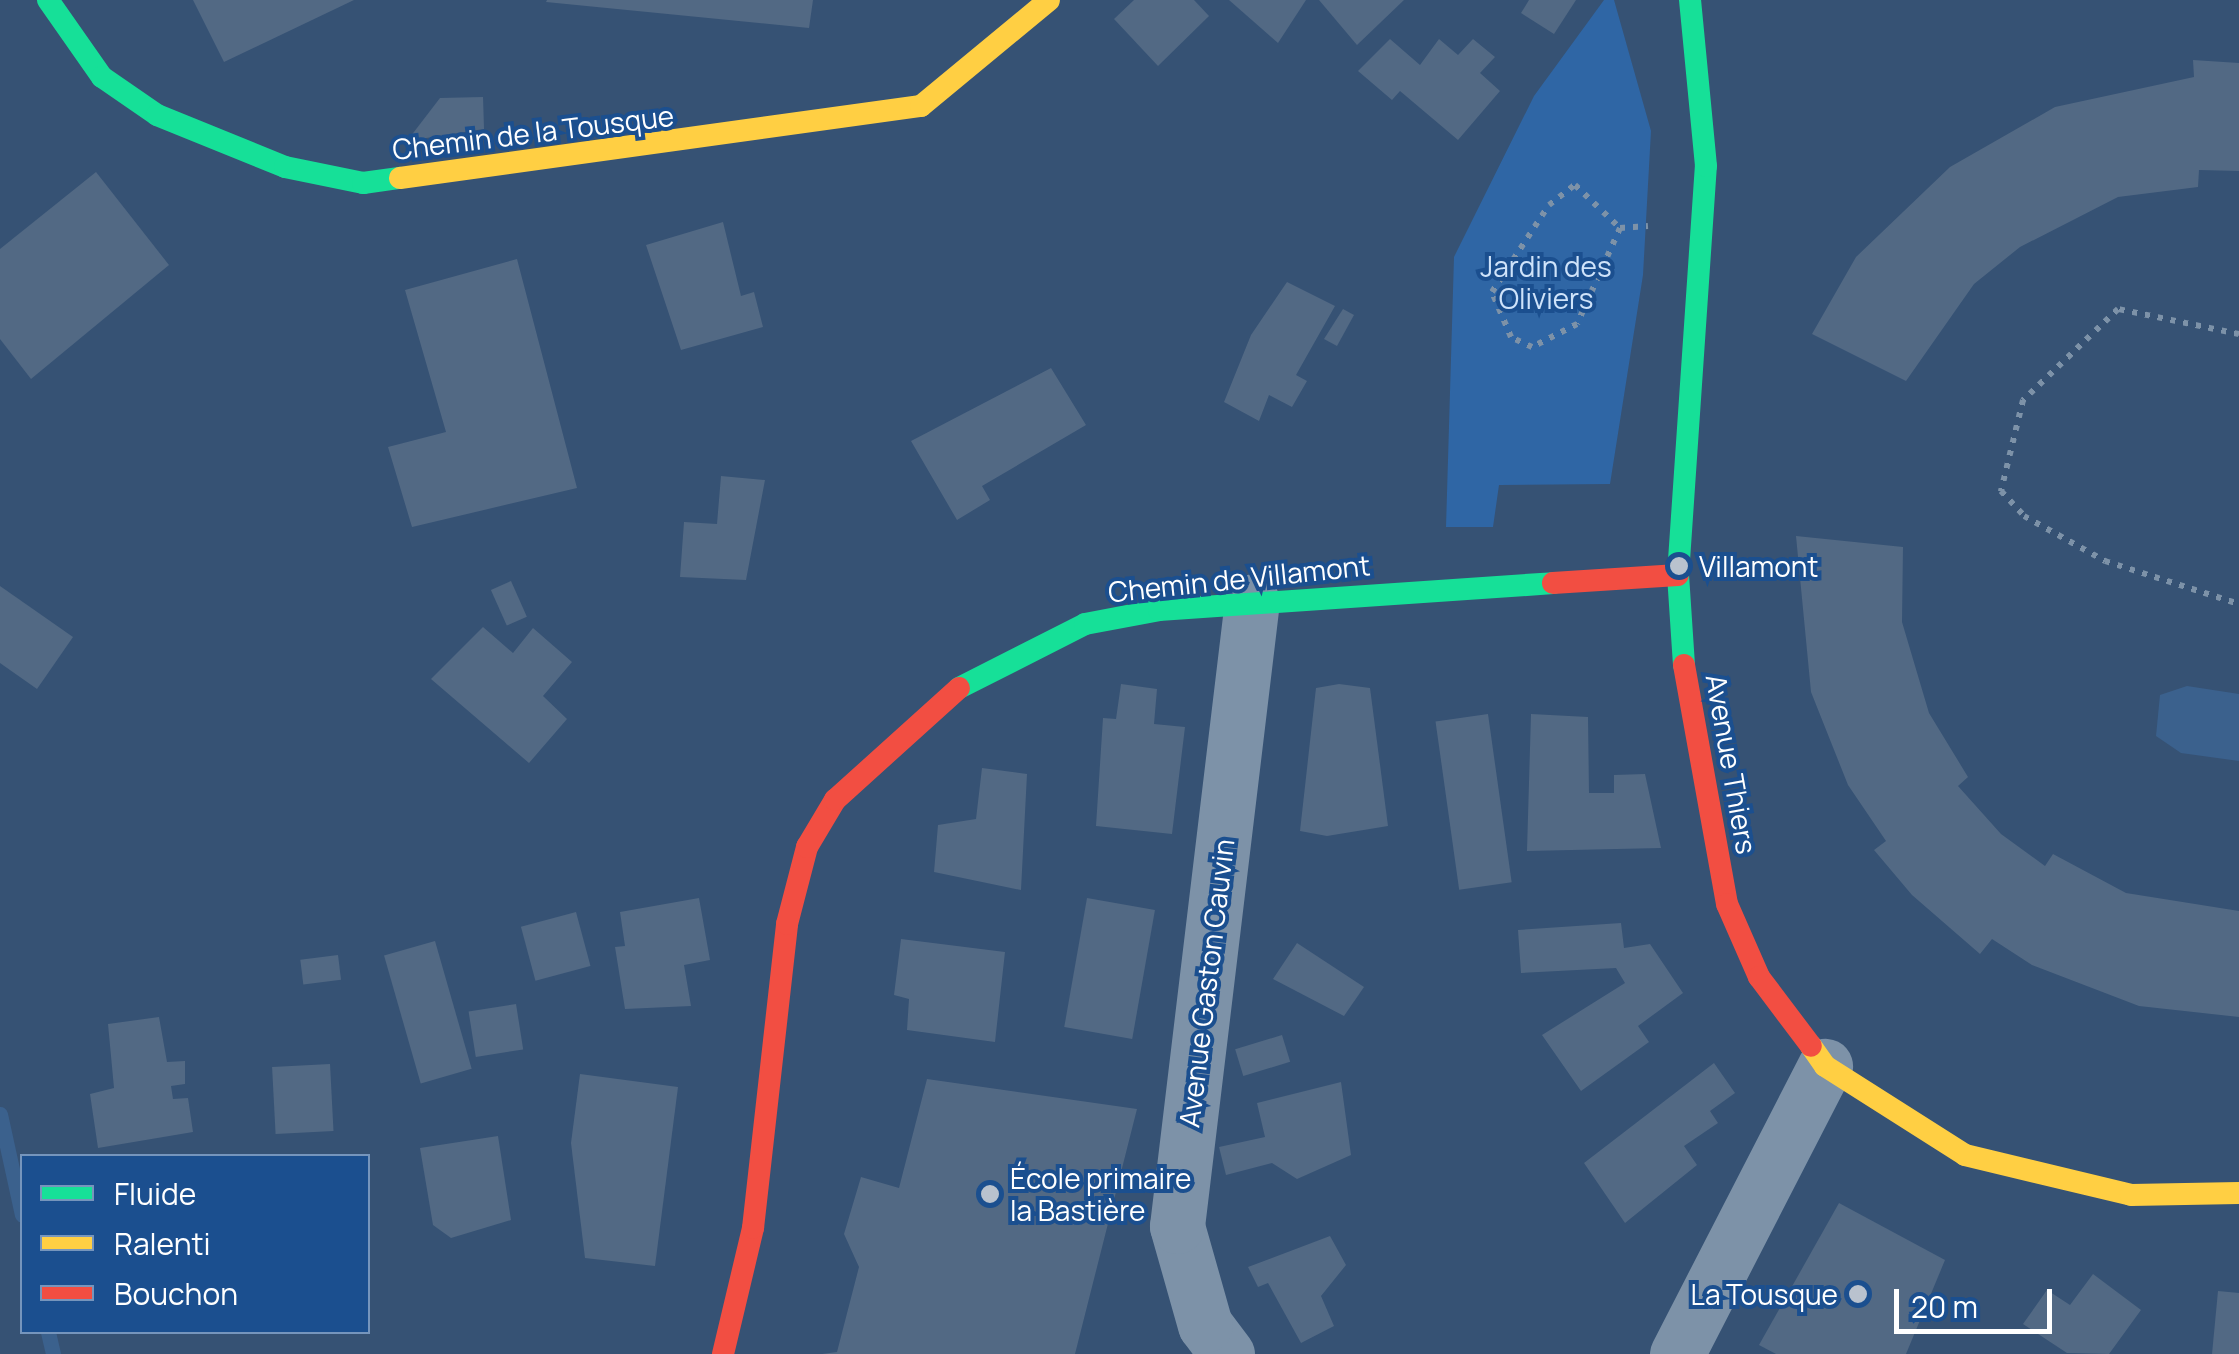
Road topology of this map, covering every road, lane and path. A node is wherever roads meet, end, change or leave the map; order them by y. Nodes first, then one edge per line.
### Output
1 (48, 0) edge
2 (1048, 0) edge
3 (1690, 0) edge
4 (1657, 224) dead end
5 (1620, 228) junction
6 (2239, 334) edge
7 (1678, 575) junction
8 (1252, 602) junction
9 (2239, 604) edge
10 (1825, 1066) junction
11 (2239, 1192) edge
12 (722, 1354) edge
13 (1227, 1354) edge
14 (1676, 1354) edge

1 - 2 street, Chemin de la Tousque
3 - 7 street, Avenue Thiers
4 - 5 path
5 - 5 path
6 - 9 path
7 - 8 street, Chemin de Villamont
7 - 10 street, Avenue Thiers
8 - 12 street, Chemin de Villamont
8 - 13 street, Avenue Gaston Cauvin
10 - 11 street, Avenue Thiers
10 - 14 street

